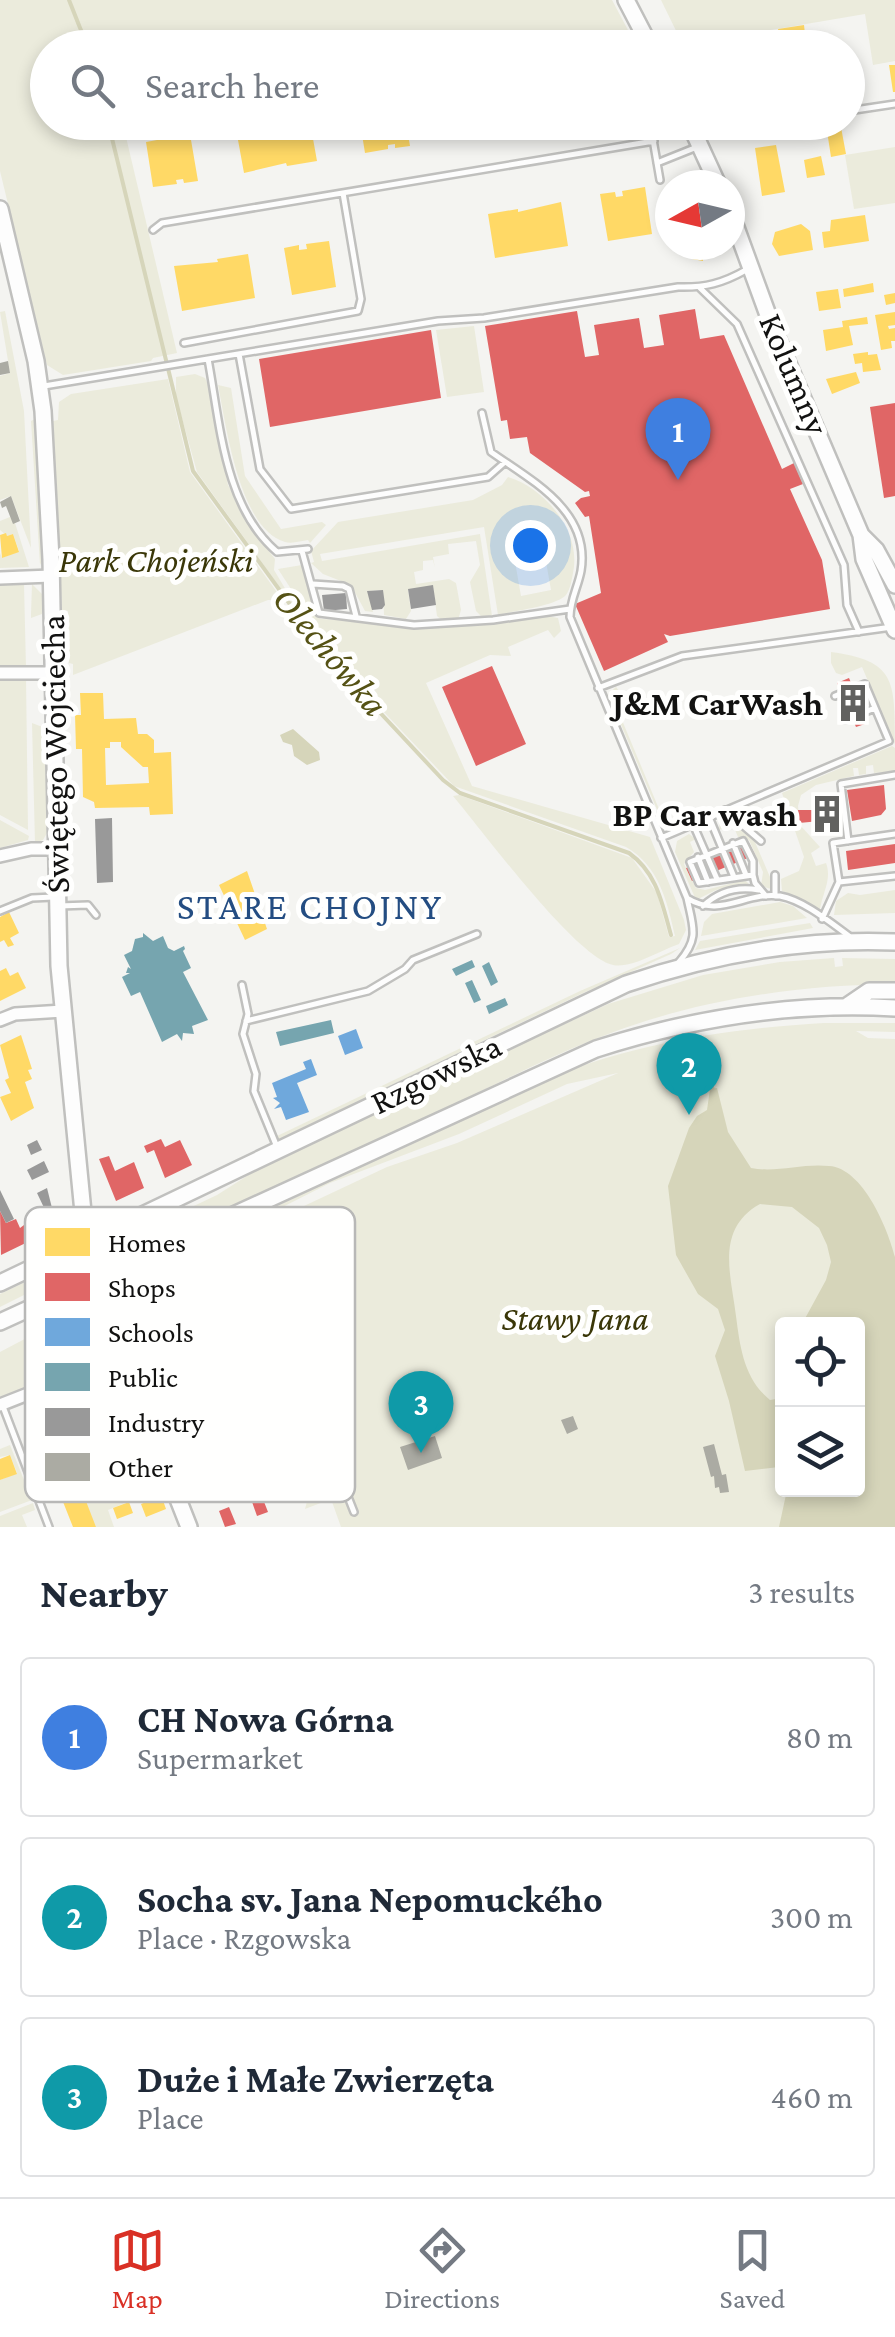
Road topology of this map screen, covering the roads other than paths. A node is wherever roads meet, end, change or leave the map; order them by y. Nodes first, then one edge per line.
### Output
1 (626, 0) edge
2 (641, 30) edge
3 (895, 104) edge
4 (865, 108) edge
5 (688, 140) edge
6 (697, 140) edge
7 (654, 141) joint
8 (657, 163) junction
9 (658, 170) edge
10 (711, 170) edge
11 (342, 193) junction
12 (0, 209) edge
13 (153, 230) dead end
14 (745, 248) edge
15 (752, 266) junction
16 (700, 288) junction
17 (184, 343) dead end
18 (239, 354) junction
19 (208, 359) junction
20 (41, 387) junction
21 (482, 413) dead end
22 (505, 462) junction
23 (862, 536) junction
24 (52, 576) junction
25 (0, 578) edge
26 (313, 584) junction
27 (895, 586) edge
28 (570, 609) junction
29 (356, 616) junction
30 (895, 628) edge
31 (859, 632) junction
32 (54, 673) junction
33 (0, 674) edge
34 (598, 688) junction
35 (836, 696) dead end
36 (875, 708) junction
37 (846, 720) dead end
38 (895, 776) edge
39 (725, 810) junction
40 (710, 817) junction
41 (693, 824) junction
42 (895, 834) edge
43 (661, 838) junction
44 (761, 841) dead end
45 (848, 841) junction
46 (733, 843) junction
47 (722, 848) junction
48 (56, 850) junction
49 (706, 854) junction
50 (0, 856) edge
51 (750, 875) junction
52 (775, 875) dead end
53 (734, 876) junction
54 (895, 876) edge
55 (716, 879) junction
56 (839, 882) junction
57 (759, 890) junction
58 (766, 896) junction
59 (775, 896) junction
60 (687, 898) junction
61 (57, 901) junction
62 (702, 907) junction
63 (0, 911) edge
64 (96, 915) dead end
65 (822, 919) junction
66 (477, 934) dead end
67 (854, 941) junction
68 (895, 942) edge
69 (674, 968) junction
70 (242, 985) dead end
71 (895, 991) edge
72 (847, 1006) junction
73 (895, 1008) edge
74 (63, 1011) junction
75 (0, 1020) edge
76 (246, 1021) junction
77 (278, 1150) junction
78 (83, 1207) edge
79 (159, 1207) edge
80 (247, 1207) edge
81 (25, 1271) edge
82 (0, 1283) edge
83 (25, 1310) edge
84 (0, 1322) edge
85 (25, 1395) edge
86 (1, 1404) edge
87 (25, 1464) edge
88 (40, 1502) edge
89 (178, 1502) edge
90 (350, 1502) edge
91 (354, 1512) dead end
92 (50, 1527) edge
93 (188, 1527) edge

1 - 2 main road
3 - 4 lane
5 - 8 lane
6 - 10 main road
7 - 8 lane
7 - 11 lane
8 - 9 lane
11 - 13 lane
11 - 17 lane
12 - 20 main road, Świętego Wojciecha
14 - 15 main road, Kolumny
15 - 16 lane
15 - 23 main road, Kolumny
16 - 18 lane
16 - 31 lane
18 - 19 lane
18 - 22 lane
19 - 20 lane
19 - 26 lane
20 - 24 main road, Świętego Wojciecha
21 - 22 lane
22 - 28 lane
23 - 27 main road, Kolumny
23 - 30 main road, Kolumny
24 - 25 street
24 - 32 main road, Świętego Wojciecha
26 - 29 lane
26 - 29 lane
28 - 29 lane
28 - 34 lane
30 - 31 lane
31 - 34 lane
32 - 33 street
32 - 48 main road, Świętego Wojciecha
34 - 43 lane
35 - 36 lane
36 - 37 lane
36 - 39 lane
38 - 45 lane
39 - 40 lane
39 - 44 lane
40 - 41 lane
40 - 47 lane
41 - 43 lane
41 - 49 lane
42 - 45 lane
43 - 60 lane
45 - 56 lane
46 - 47 lane
46 - 51 lane
46 - 51 lane
47 - 49 lane
47 - 53 lane
48 - 50 street
48 - 61 main road, Świętego Wojciecha
49 - 55 lane
49 - 55 lane
51 - 53 lane
51 - 57 lane
52 - 59 lane
53 - 55 lane
54 - 56 lane
56 - 65 lane
57 - 58 lane
57 - 62 lane
58 - 59 lane
58 - 62 lane
59 - 65 lane
60 - 62 lane
60 - 69 lane
61 - 63 lane
61 - 64 lane
61 - 74 main road, Świętego Wojciecha
65 - 67 lane
66 - 76 lane
67 - 68 main road, Rzgowska
67 - 69 main road, Rzgowska
69 - 77 main road, Rzgowska
70 - 76 lane
71 - 72 main road
72 - 73 main road, Rzgowska
72 - 80 main road, Rzgowska
74 - 75 street
74 - 78 main road, Świętego Wojciecha
76 - 77 lane
77 - 79 main road, Rzgowska
81 - 82 main road, Rzgowska
83 - 84 main road, Rzgowska
85 - 86 street
86 - 87 lane
88 - 92 lane
89 - 93 main road, Świętego Wojciecha
90 - 91 lane

